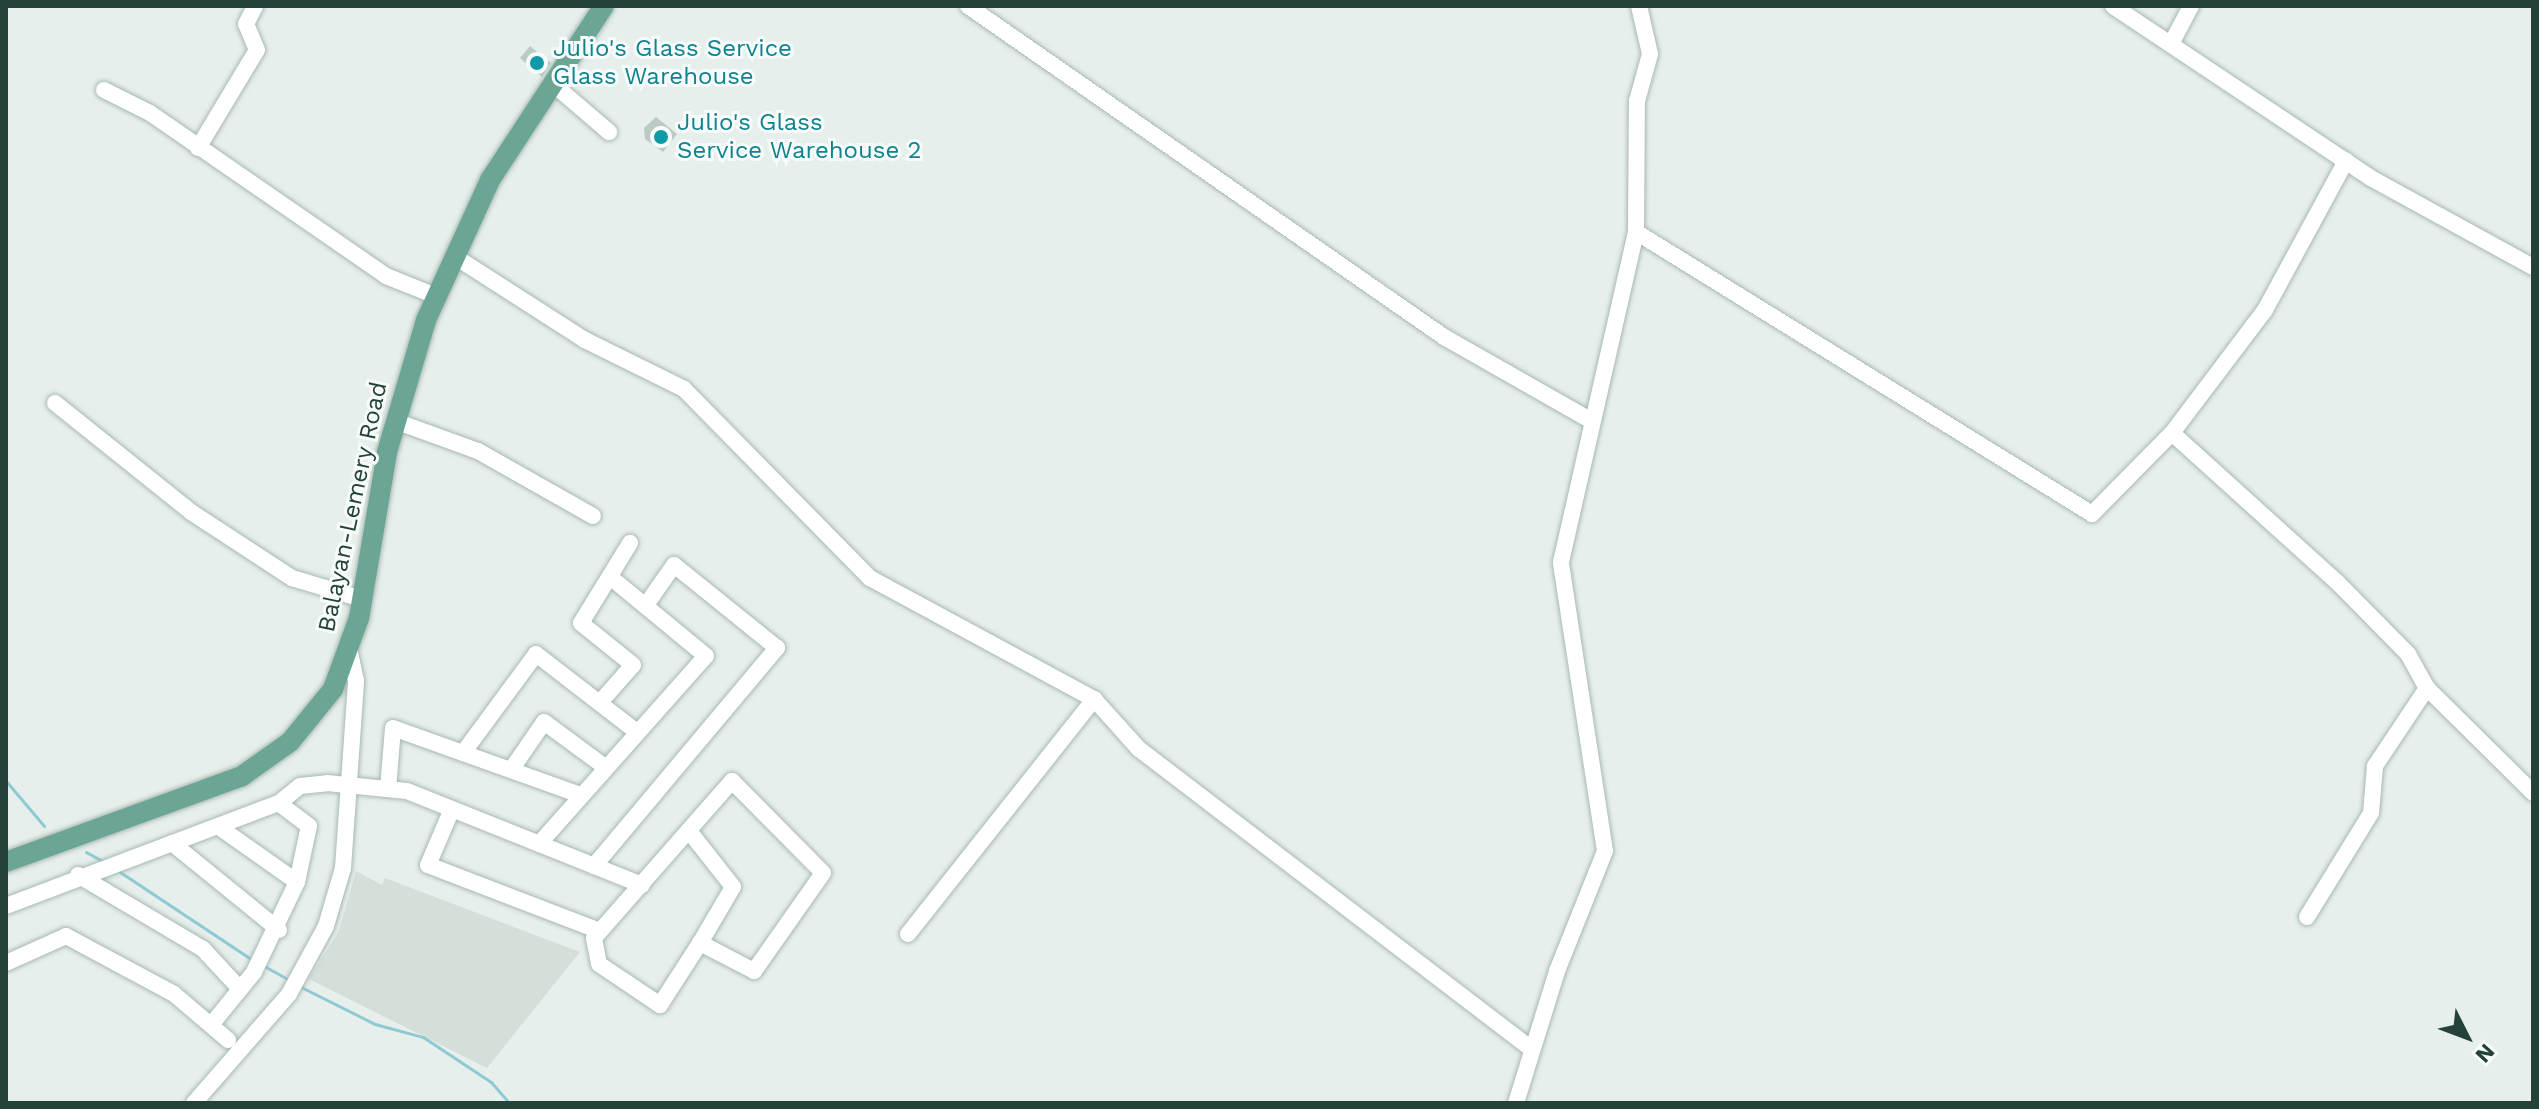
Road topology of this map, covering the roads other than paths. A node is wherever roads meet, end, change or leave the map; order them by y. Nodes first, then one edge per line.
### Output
1 (255, 6) edge
2 (604, 6) edge
3 (968, 6) edge
4 (1639, 6) edge
5 (2113, 6) edge
6 (2191, 6) edge
7 (2171, 44) junction
8 (553, 84) junction
9 (104, 90) dead end
10 (609, 132) dead end
11 (198, 148) junction
12 (2346, 161) junction
13 (1636, 232) junction
14 (454, 256) junction
15 (2530, 260) edge
16 (436, 296) junction
17 (55, 403) dead end
18 (1590, 420) junction
19 (395, 421) junction
20 (2172, 433) junction
21 (593, 516) dead end
22 (630, 543) dead end
23 (610, 577) junction
24 (362, 599) junction
25 (648, 602) junction
26 (349, 649) junction
27 (2427, 688) junction
28 (603, 699) junction
29 (1094, 699) junction
30 (637, 732) junction
31 (463, 753) junction
32 (605, 767) junction
33 (511, 770) junction
34 (350, 785) junction
35 (388, 789) junction
36 (2533, 793) edge
37 (580, 795) junction
38 (279, 803) junction
39 (452, 809) junction
40 (255, 812) junction
41 (219, 827) junction
42 (689, 831) junction
43 (239, 838) junction
44 (172, 843) junction
45 (539, 844) junction
46 (6, 862) edge
47 (594, 866) junction
48 (78, 875) junction
49 (297, 882) junction
50 (642, 885) junction
51 (6, 906) edge
52 (2307, 917) dead end
53 (279, 930) junction
54 (600, 931) junction
55 (908, 934) dead end
56 (700, 943) junction
57 (6, 963) edge
58 (240, 989) junction
59 (211, 1025) junction
60 (228, 1040) dead end
61 (1530, 1048) junction
62 (194, 1103) edge
63 (1516, 1103) edge

1 - 11 street
2 - 8 main road, Balayan-Lemery Road
3 - 18 street
4 - 13 street
5 - 7 street
6 - 7 street
7 - 12 street
8 - 10 street
8 - 14 main road, Balayan-Lemery Road
9 - 11 street
11 - 16 street
12 - 15 street
12 - 20 street
13 - 18 street
13 - 20 street
14 - 16 main road, Balayan-Lemery Road
14 - 29 street
16 - 19 main road, Balayan-Lemery Road
17 - 24 street
18 - 61 street
19 - 21 street
19 - 24 main road, Balayan-Lemery Road
20 - 27 street
22 - 23 street
23 - 25 street
23 - 28 street
24 - 26 main road, Balayan-Lemery Road
25 - 30 street
25 - 47 street
26 - 34 street
26 - 46 main road, Balayan-Lemery Road
27 - 36 street
27 - 52 street
28 - 30 street
28 - 31 street
29 - 55 street
29 - 61 street
30 - 32 street
31 - 33 street
31 - 35 street
32 - 33 street
32 - 37 street
33 - 37 street
34 - 35 street
34 - 38 street
34 - 62 street
35 - 39 street
37 - 45 street
38 - 40 street
38 - 49 street
39 - 45 street
39 - 54 street
40 - 41 street
40 - 43 street
41 - 43 street
41 - 44 street
42 - 50 street
42 - 56 street
42 - 56 street
43 - 49 street
44 - 48 street
44 - 53 street
45 - 47 street
47 - 50 street
48 - 51 street
48 - 58 street
49 - 53 street
50 - 54 street
53 - 58 street
54 - 56 street
57 - 59 street
58 - 59 street
59 - 60 street
61 - 63 street

